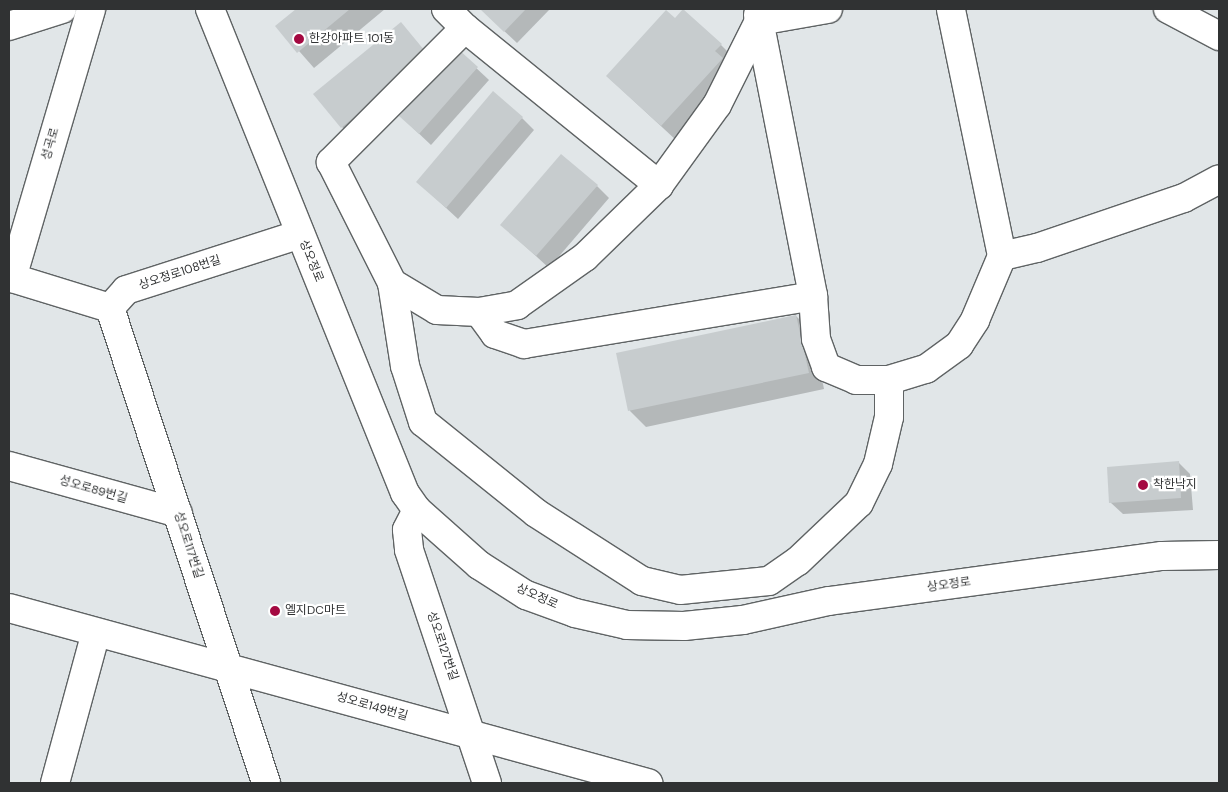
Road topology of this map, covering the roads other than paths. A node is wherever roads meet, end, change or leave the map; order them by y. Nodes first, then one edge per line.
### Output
1 (62, 9) edge
2 (91, 9) edge
3 (210, 9) edge
4 (446, 9) edge
5 (828, 9) edge
6 (951, 9) edge
7 (1168, 9) edge
8 (758, 15) edge
9 (9, 26) edge
10 (465, 28) junction
11 (1219, 36) edge
12 (1219, 179) edge
13 (659, 185) junction
14 (300, 234) junction
15 (1002, 256) junction
16 (10, 278) edge
17 (392, 283) junction
18 (813, 296) junction
19 (110, 308) junction
20 (479, 312) junction
21 (889, 380) junction
22 (9, 466) edge
23 (417, 510) junction
24 (178, 513) junction
25 (1219, 555) edge
26 (9, 608) edge
27 (96, 632) junction
28 (228, 667) junction
29 (472, 735) junction
30 (55, 783) edge
31 (266, 783) edge
32 (487, 783) edge
33 (648, 783) edge

1 - 9 street
2 - 16 street, 성곡로
3 - 14 street, 상오정로
4 - 10 street
5 - 8 street
6 - 15 street
7 - 11 street
8 - 13 street
8 - 18 street
10 - 13 street
10 - 17 street
12 - 15 street
13 - 20 street
14 - 19 street, 상오정로108번길
14 - 23 street, 상오정로
15 - 21 street
16 - 19 street
17 - 20 street
17 - 21 street
18 - 20 street
18 - 21 street
19 - 24 street, 성오로117번길
22 - 24 street, 성오로89번길
23 - 25 street, 상오정로
23 - 29 street, 성오로127번길
24 - 28 street, 성오로117번길
26 - 27 street, 성오로149번길
27 - 28 street, 성오로149번길
27 - 30 street
28 - 29 street, 성오로149번길
28 - 31 street, 성오로117번길
29 - 32 street, 성오로127번길
29 - 33 street, 성오로149번길

